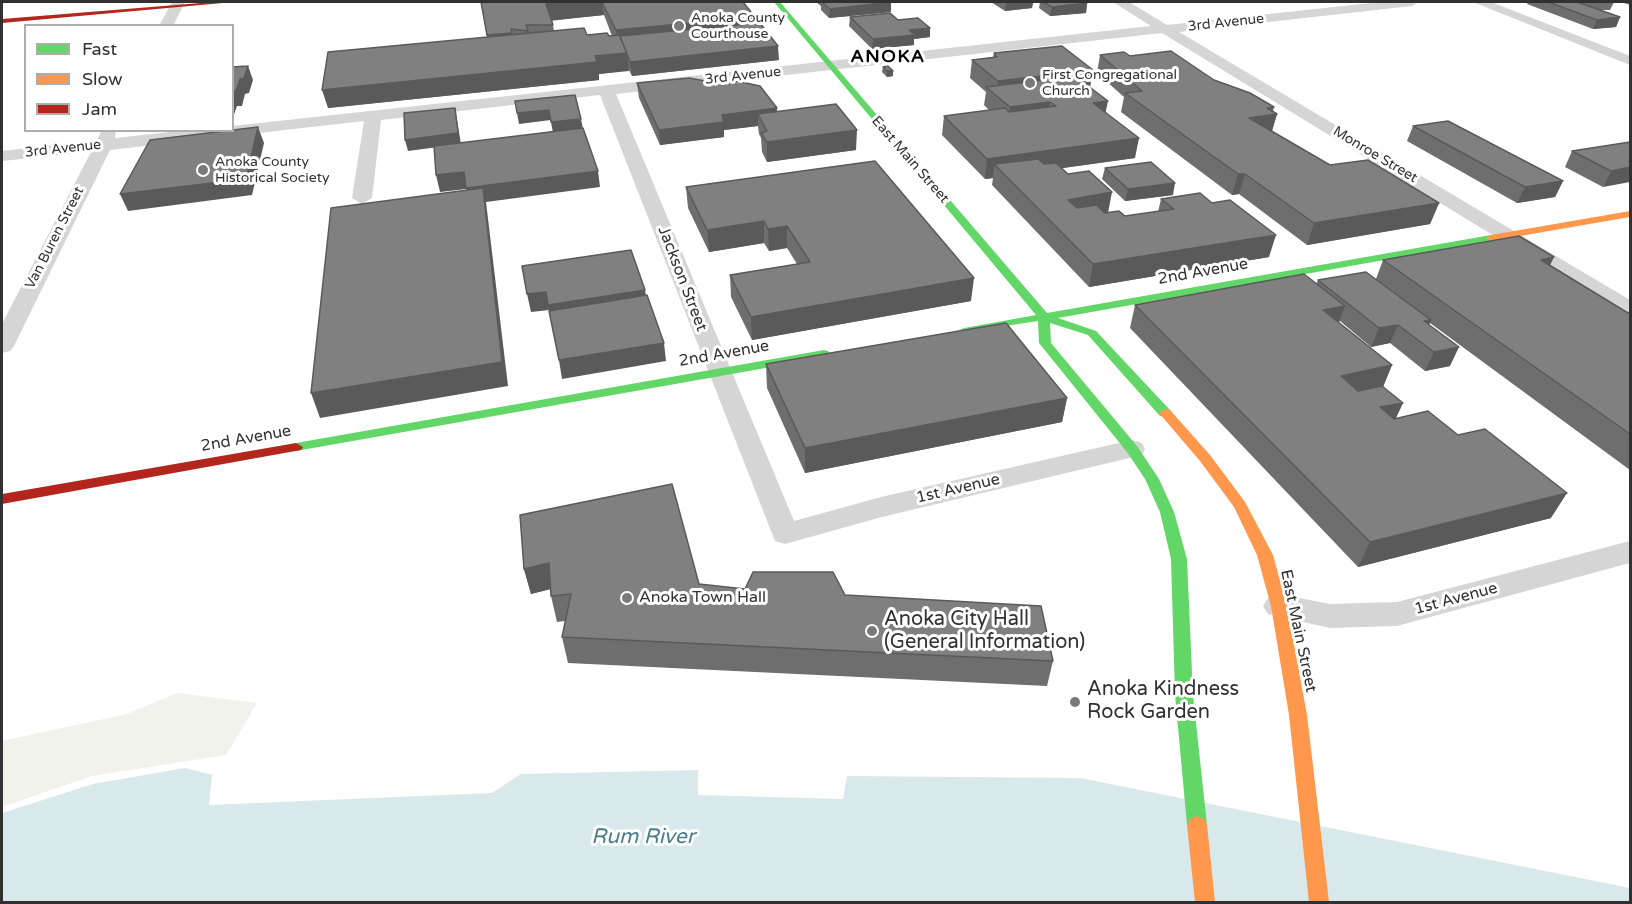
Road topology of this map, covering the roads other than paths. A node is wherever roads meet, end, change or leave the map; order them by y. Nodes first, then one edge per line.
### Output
1 (231, 2) edge
2 (777, 2) edge
3 (1120, 2) edge
4 (1412, 2) edge
5 (1480, 2) edge
6 (177, 4) edge
7 (2, 21) edge
8 (167, 24) edge
9 (1166, 29) junction
10 (1630, 61) edge
11 (830, 66) junction
12 (607, 92) junction
13 (373, 117) junction
14 (234, 127) edge
15 (174, 132) edge
16 (107, 137) edge
17 (2, 156) edge
18 (362, 198) dead end
19 (1630, 214) edge
20 (1508, 235) junction
21 (1630, 309) edge
22 (1044, 318) junction
23 (954, 332) edge
24 (2, 346) edge
25 (841, 351) edge
26 (719, 372) junction
27 (1132, 450) junction
28 (2, 499) edge
29 (785, 534) joint
30 (1630, 552) edge
31 (1279, 606) junction
32 (1205, 903) edge
33 (1319, 903) edge

1 - 6 main road
2 - 11 main road, East Main Street
3 - 9 street, Monroe Street
4 - 9 street, 3rd Avenue
5 - 10 street
6 - 7 main road
6 - 8 street
9 - 11 street, 3rd Avenue
9 - 20 street, Monroe Street
11 - 12 street, 3rd Avenue
11 - 22 main road, East Main Street
12 - 13 street, 3rd Avenue
12 - 26 street, Jackson Street
13 - 14 street, 3rd Avenue
13 - 18 street
15 - 16 street, 3rd Avenue
16 - 17 street, 3rd Avenue
16 - 24 street, Van Buren Street
19 - 20 main road, 2nd Avenue
20 - 21 street, Monroe Street
20 - 22 main road, 2nd Avenue
22 - 23 main road, 2nd Avenue
22 - 27 main road
22 - 31 main road, East Main Street
25 - 26 main road, 2nd Avenue
26 - 28 main road, 2nd Avenue
26 - 29 street, Jackson Street
27 - 29 street, 1st Avenue
27 - 32 main road
30 - 31 street, 1st Avenue
31 - 33 main road, East Main Street

